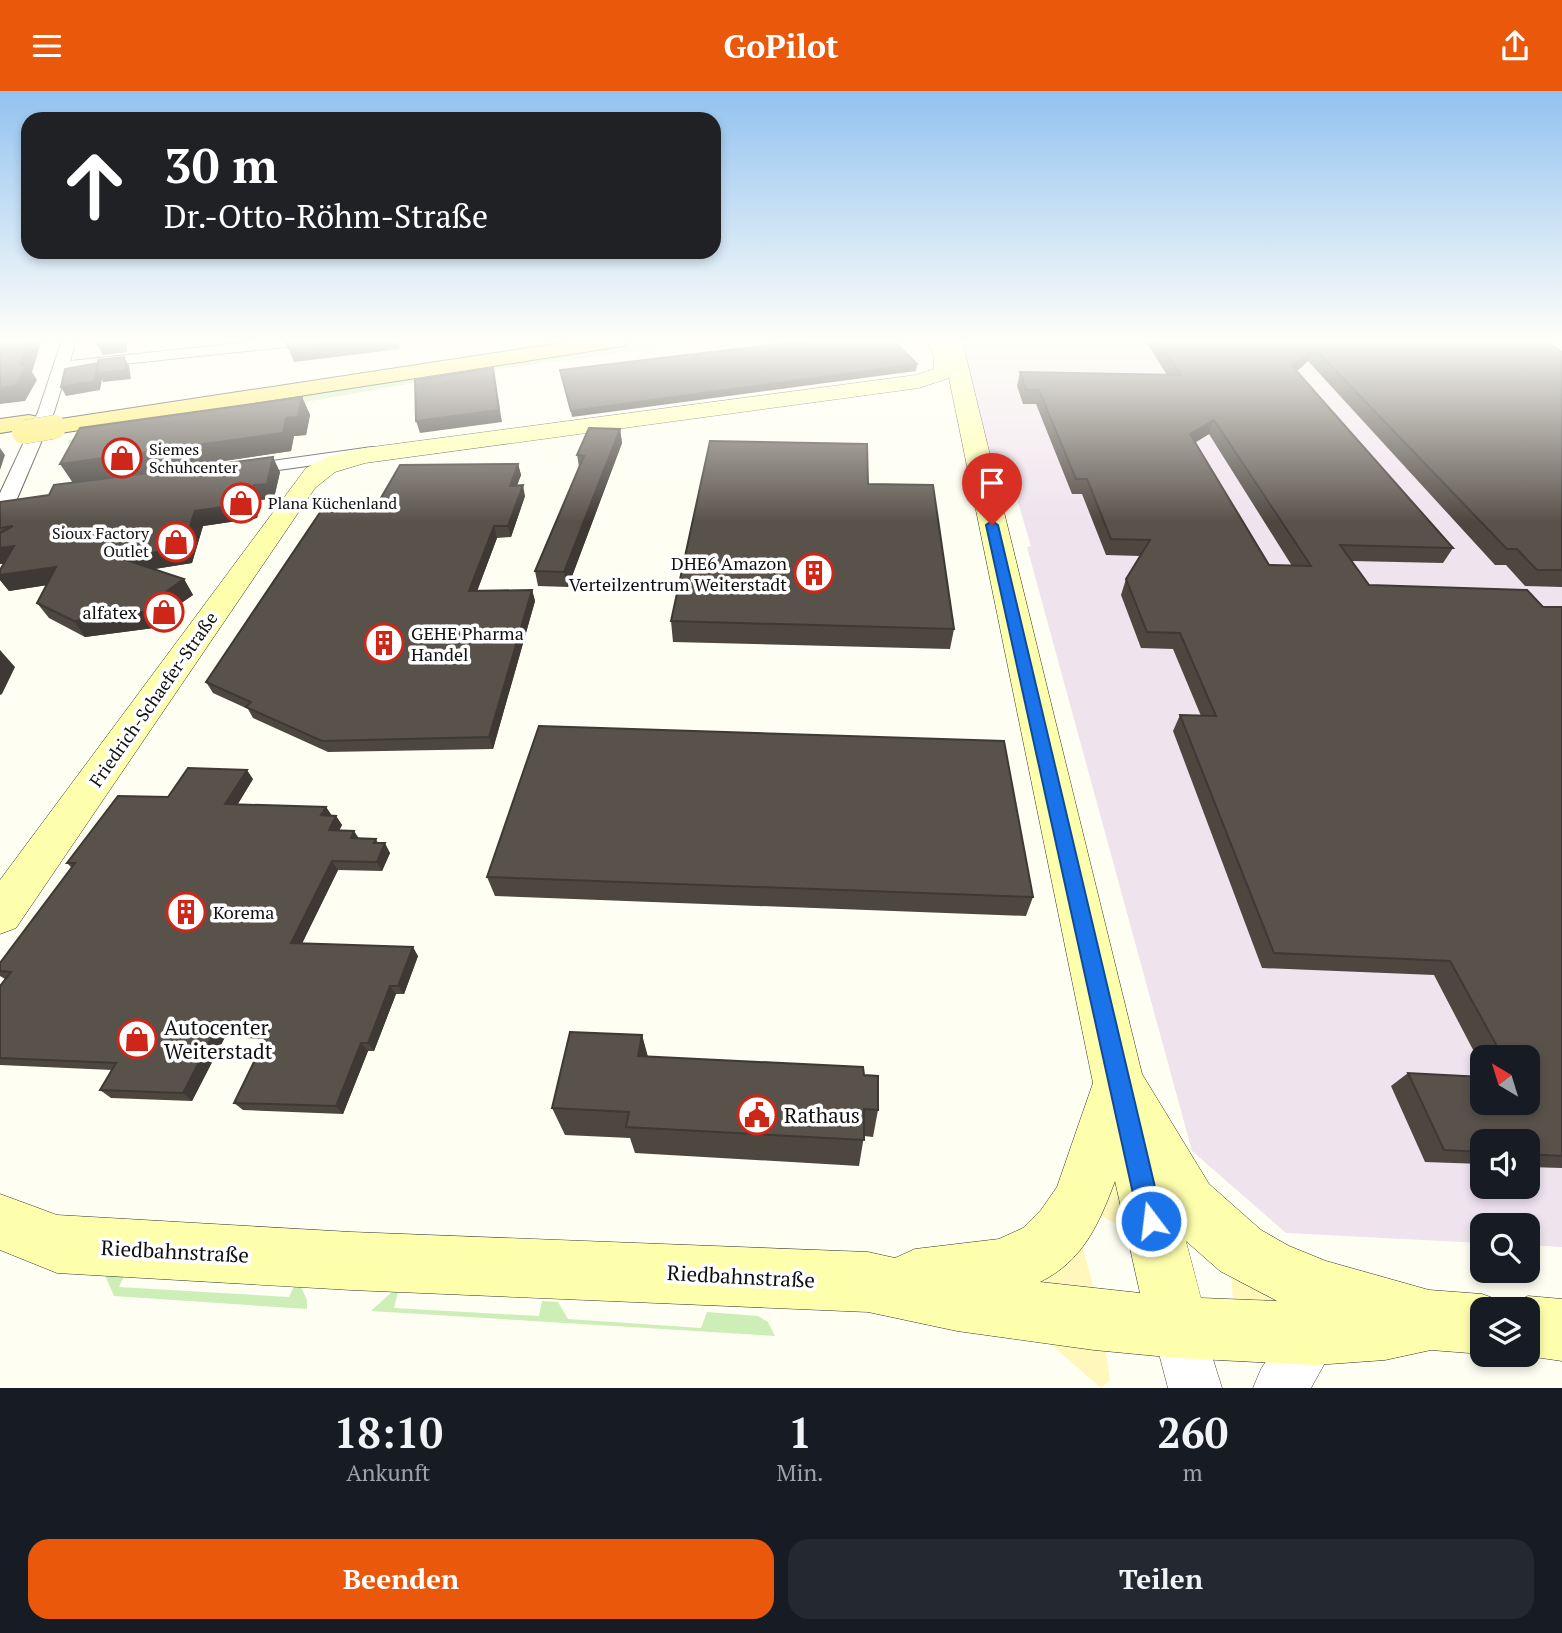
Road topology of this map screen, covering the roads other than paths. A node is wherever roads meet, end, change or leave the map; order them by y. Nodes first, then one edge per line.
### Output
1 (43, 401) edge
2 (198, 401) edge
3 (214, 401) edge
4 (788, 401) edge
5 (964, 401) edge
6 (28, 428) edge
7 (405, 451) junction
8 (270, 466) junction
9 (219, 473) edge
10 (306, 483) junction
11 (33, 498) edge
12 (0, 915) edge
13 (1119, 1084) junction
14 (0, 1222) edge
15 (57, 1244) junction
16 (0, 1252) edge
17 (868, 1282) junction
18 (1457, 1322) edge
19 (1178, 1327) junction
20 (1540, 1328) edge
21 (1562, 1330) edge
22 (1315, 1334) junction
23 (1195, 1388) edge
24 (1280, 1388) edge

1 - 6 street
2 - 6 main road
3 - 6 main road
4 - 7 main road, Friedrich-Schaefer-Straße
5 - 13 main road
6 - 11 street
7 - 8 street
7 - 10 main road, Friedrich-Schaefer-Straße
8 - 9 street
8 - 10 street
10 - 12 main road, Friedrich-Schaefer-Straße
13 - 17 main road
13 - 18 main road
13 - 19 main road
14 - 15 main road, Riedbahnstraße
15 - 16 street
15 - 17 main road, Riedbahnstraße
17 - 19 main road, Riedbahnstraße
18 - 22 main road, Riedbahnstraße
19 - 22 main road, Riedbahnstraße
19 - 23 street
20 - 21 main road
22 - 24 street

